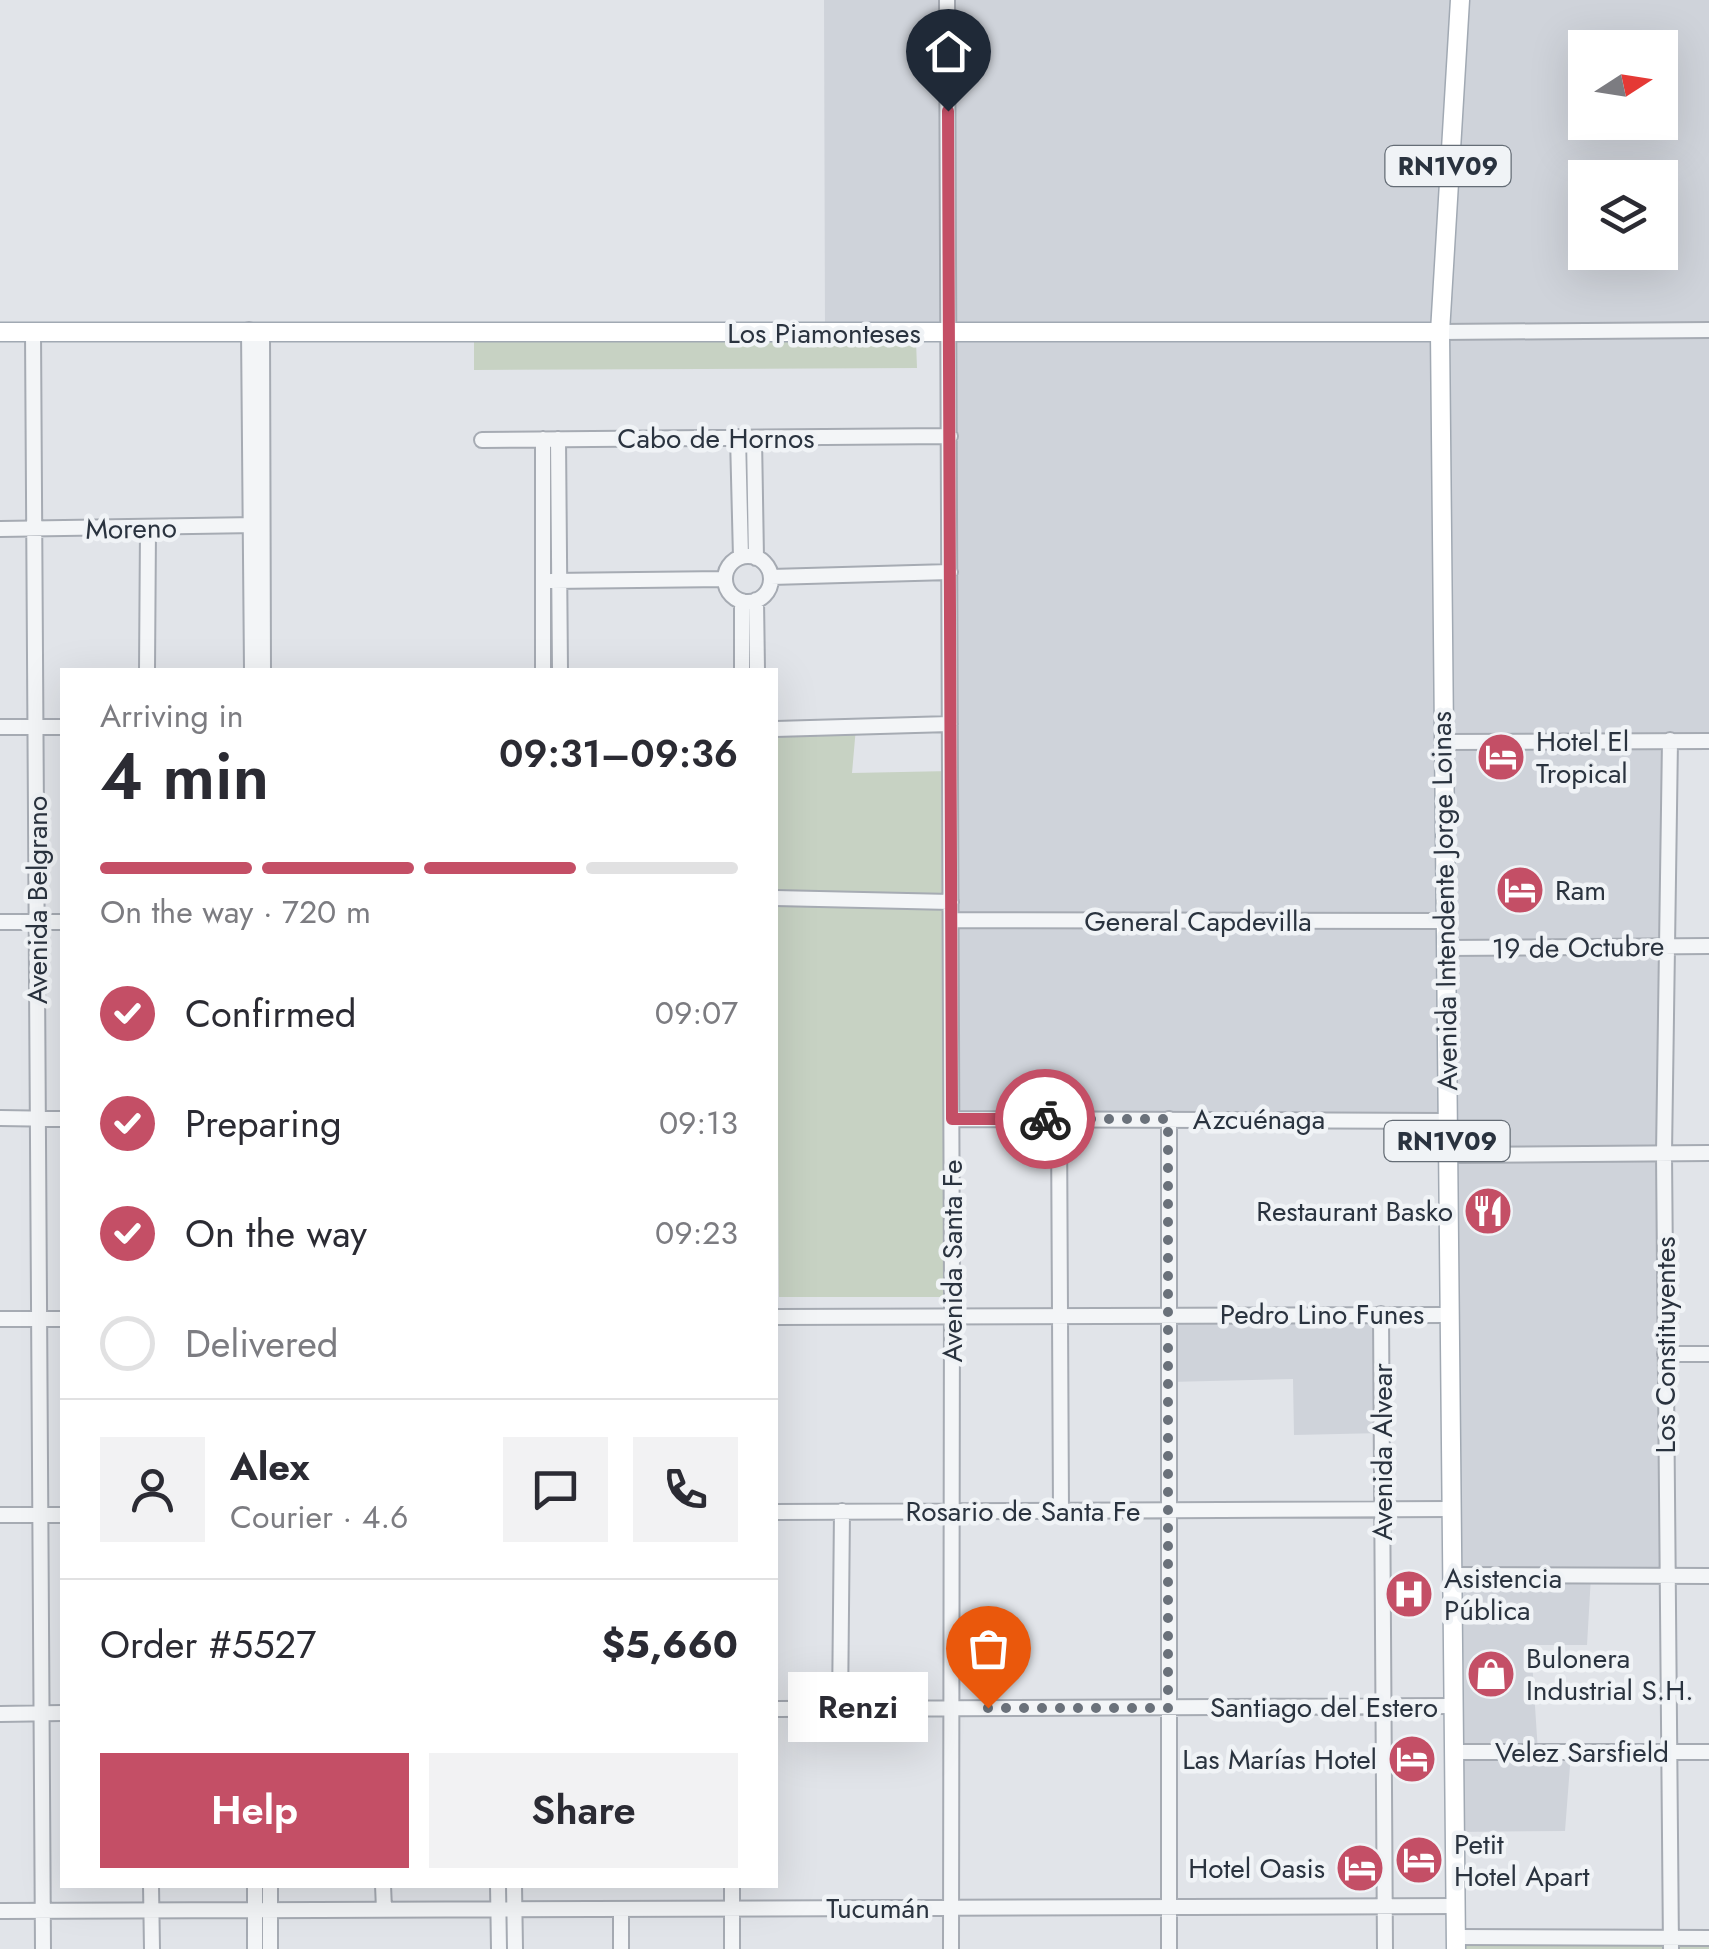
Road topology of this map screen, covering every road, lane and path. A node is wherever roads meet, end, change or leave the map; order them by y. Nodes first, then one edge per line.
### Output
1 (947, 0) edge
2 (1460, 0) edge
3 (255, 330) junction
4 (1709, 330) edge
5 (0, 332) edge
6 (33, 332) junction
7 (949, 332) junction
8 (1440, 332) junction
9 (950, 436) junction
10 (746, 438) junction
11 (550, 439) junction
12 (482, 440) dead end
13 (257, 525) junction
14 (0, 528) edge
15 (36, 528) junction
16 (148, 528) junction
17 (748, 557) junction
18 (950, 572) junction
19 (771, 577) junction
20 (726, 579) junction
21 (551, 581) junction
22 (749, 600) junction
23 (148, 668) edge
24 (252, 668) edge
25 (262, 668) edge
26 (543, 668) edge
27 (560, 668) edge
28 (742, 668) edge
29 (757, 668) edge
30 (950, 724) junction
31 (0, 727) edge
32 (60, 727) edge
33 (37, 728) junction
34 (778, 729) edge
35 (1670, 740) junction
36 (1709, 741) edge
37 (1443, 742) junction
38 (778, 898) edge
39 (951, 902) junction
40 (951, 920) junction
41 (1445, 921) junction
42 (0, 922) edge
43 (36, 922) junction
44 (60, 922) edge
45 (1670, 946) junction
46 (1709, 946) edge
47 (1446, 948) junction
48 (0, 1118) edge
49 (38, 1118) junction
50 (60, 1119) edge
51 (952, 1119) junction
52 (1059, 1119) junction
53 (1168, 1119) junction
54 (1446, 1121) junction
55 (1664, 1154) junction
56 (1709, 1154) edge
57 (1448, 1155) junction
58 (952, 1314) junction
59 (1169, 1314) junction
60 (1381, 1314) junction
61 (1448, 1315) junction
62 (1062, 1316) junction
63 (778, 1317) edge
64 (0, 1319) edge
65 (39, 1319) junction
66 (60, 1319) edge
67 (1665, 1354) junction
68 (1709, 1354) edge
69 (1382, 1509) junction
70 (1452, 1509) junction
71 (1061, 1510) junction
72 (1168, 1510) junction
73 (952, 1511) junction
74 (778, 1512) edge
75 (842, 1512) junction
76 (60, 1514) edge
77 (0, 1515) edge
78 (40, 1515) junction
79 (1452, 1575) junction
80 (1666, 1576) junction
81 (1709, 1576) edge
82 (1382, 1706) junction
83 (1453, 1706) junction
84 (840, 1708) junction
85 (952, 1708) junction
86 (1168, 1708) junction
87 (778, 1709) edge
88 (60, 1713) edge
89 (0, 1714) edge
90 (40, 1714) junction
91 (1455, 1752) junction
92 (1670, 1752) junction
93 (1709, 1752) edge
94 (151, 1888) edge
95 (256, 1888) edge
96 (269, 1888) edge
97 (384, 1888) edge
98 (498, 1888) edge
99 (514, 1888) edge
100 (732, 1888) edge
101 (1384, 1906) junction
102 (1456, 1906) junction
103 (1168, 1907) junction
104 (732, 1908) junction
105 (951, 1908) junction
106 (498, 1909) junction
107 (514, 1909) junction
108 (621, 1909) junction
109 (152, 1910) junction
110 (262, 1910) junction
111 (384, 1910) junction
112 (0, 1911) edge
113 (42, 1911) junction
114 (1709, 1938) edge
115 (1456, 1943) edge
116 (1671, 1944) edge
117 (42, 1949) edge
118 (152, 1949) edge
119 (255, 1949) edge
120 (270, 1949) edge
121 (499, 1949) edge
122 (515, 1949) edge
123 (621, 1949) edge
124 (732, 1949) edge
125 (951, 1949) edge
126 (1169, 1949) edge
127 (1385, 1949) edge

1 - 7 street, Avenida Santa Fe
2 - 8 main road, RN1V09
3 - 6 main road, Los Piamonteses
3 - 7 main road, Los Piamonteses
3 - 13 street
4 - 8 street, Los Piamonteses
5 - 6 main road, Los Piamonteses
6 - 15 street, Avenida Belgrano
7 - 8 main road, Los Piamonteses
7 - 9 street, Avenida Santa Fe
8 - 37 main road, Avenida Intendente Jorge Loinas / RN1V09
9 - 10 street, Cabo de Hornos
9 - 18 street, Avenida Santa Fe
10 - 11 street, Cabo de Hornos
10 - 17 street
11 - 12 street, Cabo de Hornos
11 - 21 street
13 - 16 street, Moreno
13 - 24 street
13 - 25 street
14 - 15 street, Moreno
15 - 16 street, Moreno
15 - 33 street, Avenida Belgrano
16 - 23 street
17 - 19 street
17 - 20 street
18 - 19 street
18 - 30 street, Avenida Santa Fe
19 - 22 street
20 - 21 street
20 - 22 street
21 - 26 street
21 - 27 street
22 - 28 street
22 - 29 street
30 - 34 street
30 - 39 street, Avenida Santa Fe
31 - 33 street
32 - 33 street
33 - 43 street, Avenida Belgrano
35 - 36 street
35 - 37 street
35 - 45 street, Los Constituyentes
37 - 41 main road, Avenida Intendente Jorge Loinas / RN1V09
38 - 39 street
39 - 40 street, Avenida Santa Fe
40 - 41 street, General Capdevilla
40 - 51 street, Avenida Santa Fe
41 - 47 main road, Avenida Intendente Jorge Loinas / RN1V09
42 - 43 street
43 - 44 street
43 - 49 street, Avenida Belgrano
45 - 46 street, 19 de Octubre
45 - 47 street, 19 de Octubre
45 - 55 street, Los Constituyentes
47 - 54 main road, Avenida Intendente Jorge Loinas / RN1V09
48 - 49 street
49 - 50 street
49 - 65 street, Avenida Belgrano
51 - 52 street, Azcuénaga
51 - 58 street, Avenida Santa Fe
52 - 53 street, Azcuénaga
52 - 62 street
53 - 54 street, Azcuénaga
53 - 59 street
54 - 57 main road, Avenida Intendente Jorge Loinas / RN1V09
55 - 56 street
55 - 57 street
55 - 67 street, Los Constituyentes
57 - 61 main road, Avenida Intendente Jorge Loinas / RN1V09
58 - 62 street, Pedro Lino Funes
58 - 63 street, Pedro Lino Funes
58 - 73 street, Avenida Santa Fe
59 - 60 street, Pedro Lino Funes
59 - 62 street, Pedro Lino Funes
59 - 72 street
60 - 61 street, Pedro Lino Funes
60 - 69 street, Avenida Alvear
61 - 70 main road, Avenida Intendente Jorge Loinas / RN1V09
62 - 71 street
64 - 65 street
65 - 66 street
65 - 78 street, Avenida Belgrano
67 - 68 street
67 - 80 street, Los Constituyentes
69 - 70 street, Rosario de Santa Fe
69 - 72 street, Rosario de Santa Fe
69 - 82 street, Avenida Alvear
70 - 79 main road, Avenida Intendente Jorge Loinas / RN1V09
71 - 72 street, Rosario de Santa Fe
71 - 73 street, Rosario de Santa Fe
72 - 86 street
73 - 75 street, Rosario de Santa Fe
73 - 85 street, Avenida Santa Fe
74 - 75 street, Rosario de Santa Fe
75 - 84 street
76 - 78 street
77 - 78 street
78 - 90 street, Avenida Belgrano
79 - 80 street
79 - 83 main road, Avenida Intendente Jorge Loinas / RN1V09
80 - 81 street
80 - 92 street, Los Constituyentes
82 - 83 street, Santiago del Estero
82 - 86 street, Santiago del Estero
82 - 101 street, Avenida Alvear
83 - 91 main road, Avenida Intendente Jorge Loinas / RN1V09
84 - 85 street, Santiago del Estero
84 - 87 street, Santiago del Estero
85 - 86 street, Santiago del Estero
85 - 105 street, Avenida Santa Fe
86 - 103 street
88 - 90 street
89 - 90 street
90 - 113 street, Avenida Belgrano
91 - 92 street, Velez Sarsfield
91 - 102 main road, Avenida Intendente Jorge Loinas / RN1V09
92 - 93 street, Velez Sarsfield
92 - 116 street, Los Constituyentes
94 - 109 street
95 - 110 street
96 - 110 street
97 - 111 street
98 - 106 street
99 - 107 street
100 - 104 street
101 - 102 street, Tucumán
101 - 103 street, Tucumán
101 - 127 street, Avenida Alvear
102 - 115 main road, Avenida Intendente Jorge Loinas / RN1V09
103 - 105 street, Tucumán
103 - 126 street
104 - 105 street, Tucumán
104 - 108 street, Tucumán
104 - 124 street
105 - 125 street, Avenida Santa Fe
106 - 107 street, Tucumán
106 - 111 street, Tucumán
106 - 121 street
107 - 108 street, Tucumán
107 - 122 street
108 - 123 street
109 - 110 street, Tucumán
109 - 113 street, Tucumán
109 - 118 street
110 - 111 street, Tucumán
110 - 119 street
110 - 120 street
112 - 113 street, Tucumán
113 - 117 street, Avenida Belgrano
114 - 116 street
115 - 116 street

